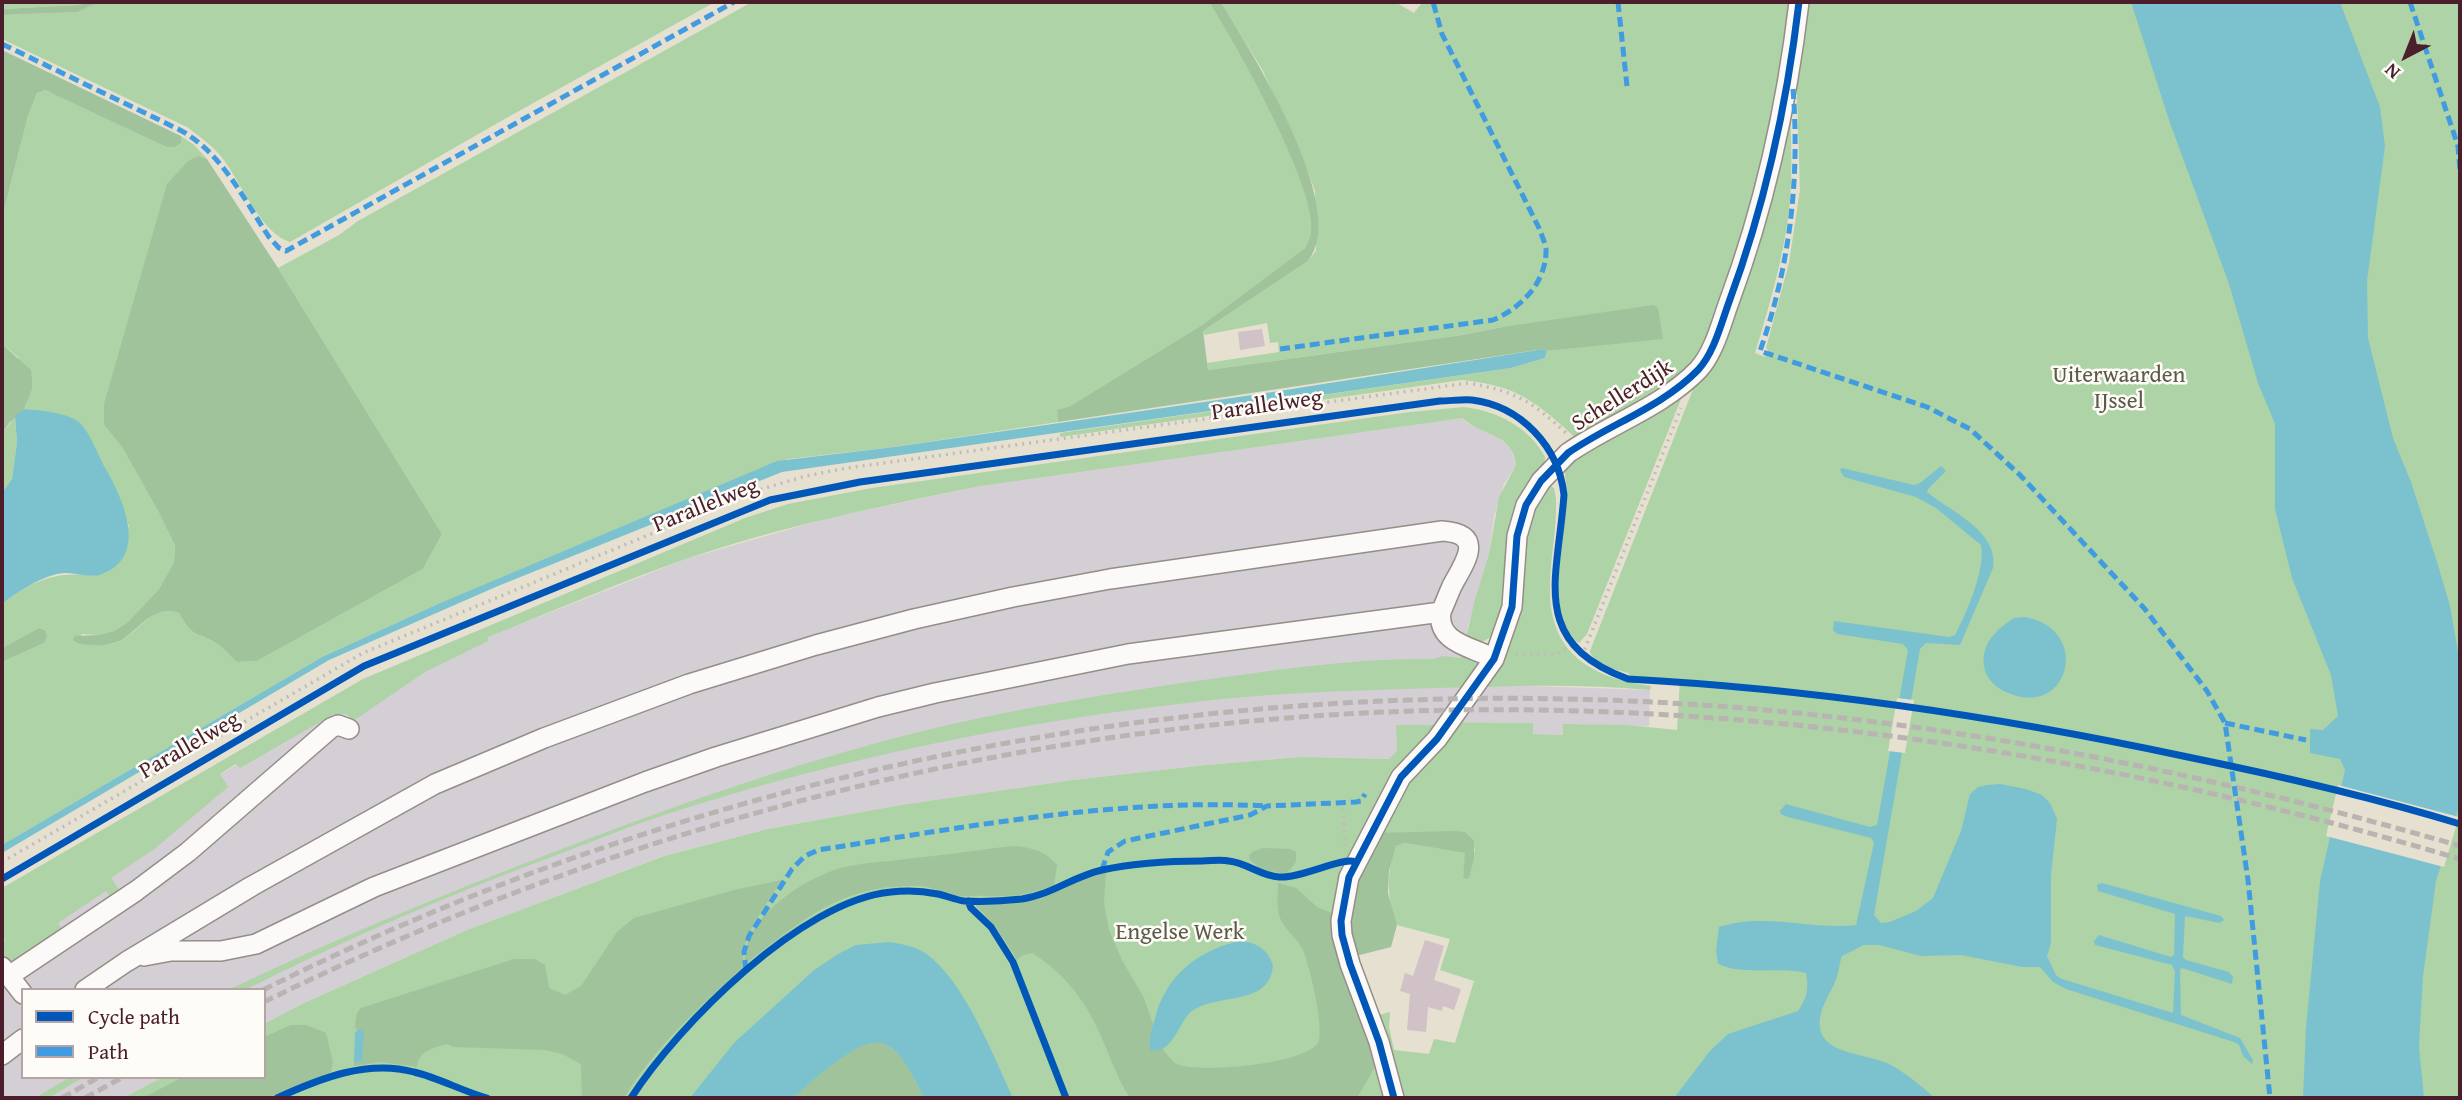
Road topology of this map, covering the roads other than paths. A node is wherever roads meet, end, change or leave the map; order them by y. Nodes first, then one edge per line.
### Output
1 (1799, 2) edge
2 (1441, 612) junction
3 (1494, 659) junction
4 (349, 729) dead end
5 (126, 962) junction
6 (6, 971) edge
7 (88, 988) edge
8 (21, 991) edge
9 (21, 1041) edge
10 (2, 1055) edge
11 (1394, 1098) edge

1 - 3 street, Schellerdijk
2 - 3 street
2 - 5 street
2 - 5 street
3 - 11 street, Schellerdijk
4 - 6 street
5 - 7 street
6 - 8 street
9 - 10 street

